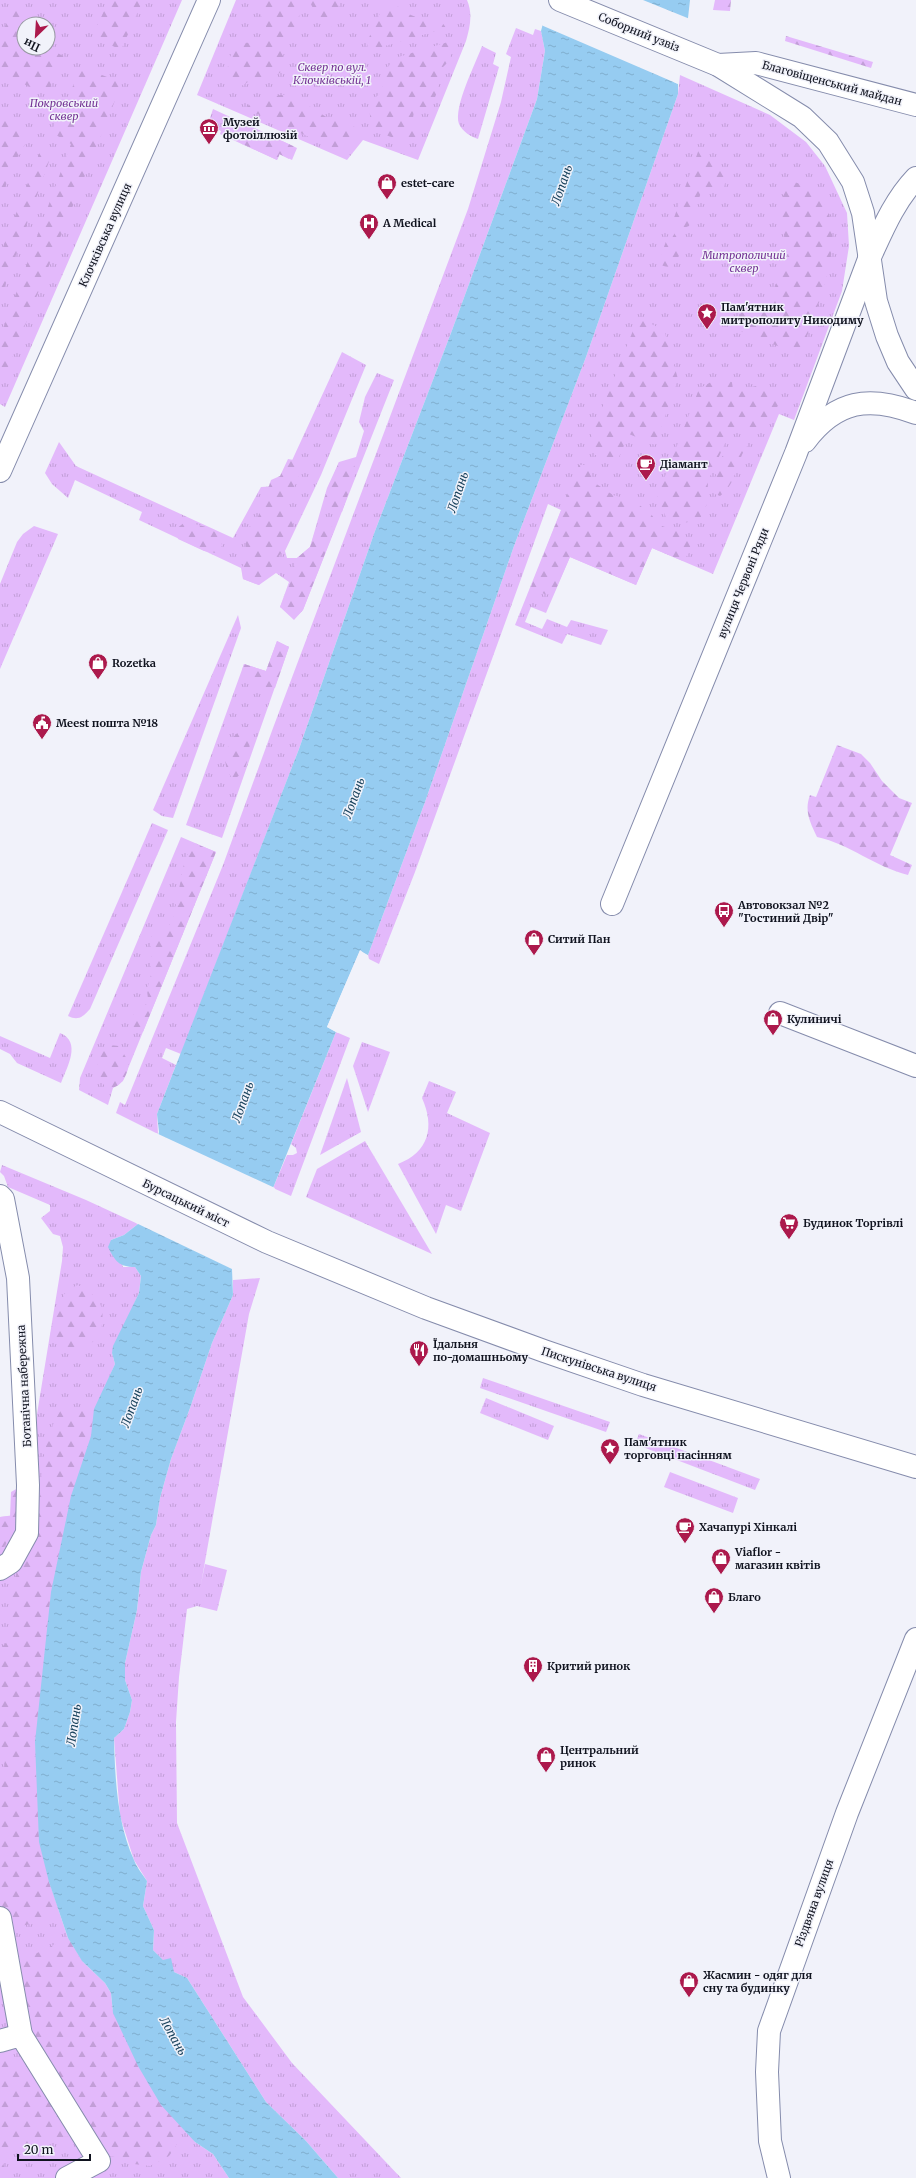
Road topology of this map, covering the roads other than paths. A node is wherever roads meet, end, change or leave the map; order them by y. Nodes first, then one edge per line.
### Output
1 (209, 0) edge
2 (560, 0) edge
3 (718, 65) junction
4 (916, 105) edge
5 (916, 178) edge
6 (869, 259) junction
7 (916, 389) edge
8 (916, 413) edge
9 (796, 453) junction
10 (0, 471) edge
11 (612, 904) dead end
12 (780, 1012) dead end
13 (916, 1066) edge
14 (0, 1112) edge
15 (0, 1196) edge
16 (267, 1242) joint
17 (916, 1468) edge
18 (0, 1569) edge
19 (916, 1639) edge
20 (0, 1918) edge
21 (21, 2035) junction
22 (0, 2041) edge
23 (99, 2169) edge
24 (67, 2178) edge
25 (779, 2178) edge

1 - 10 street, Клочківська вулиця
2 - 3 street, Соборний узвіз
3 - 4 street, Благовіщенський майдан
3 - 6 street
5 - 6 street, вулиця Червоні Ряди
6 - 7 street
6 - 9 street, вулиця Червоні Ряди
8 - 9 street
9 - 11 street, вулиця Червоні Ряди
12 - 13 street
14 - 16 street, Бурсацький міст
15 - 18 street, Ботанічна набережна
16 - 17 street, Пискунівська вулиця
19 - 25 street, Різдвяна вулиця
20 - 21 street
21 - 22 street
21 - 23 street
23 - 24 street

